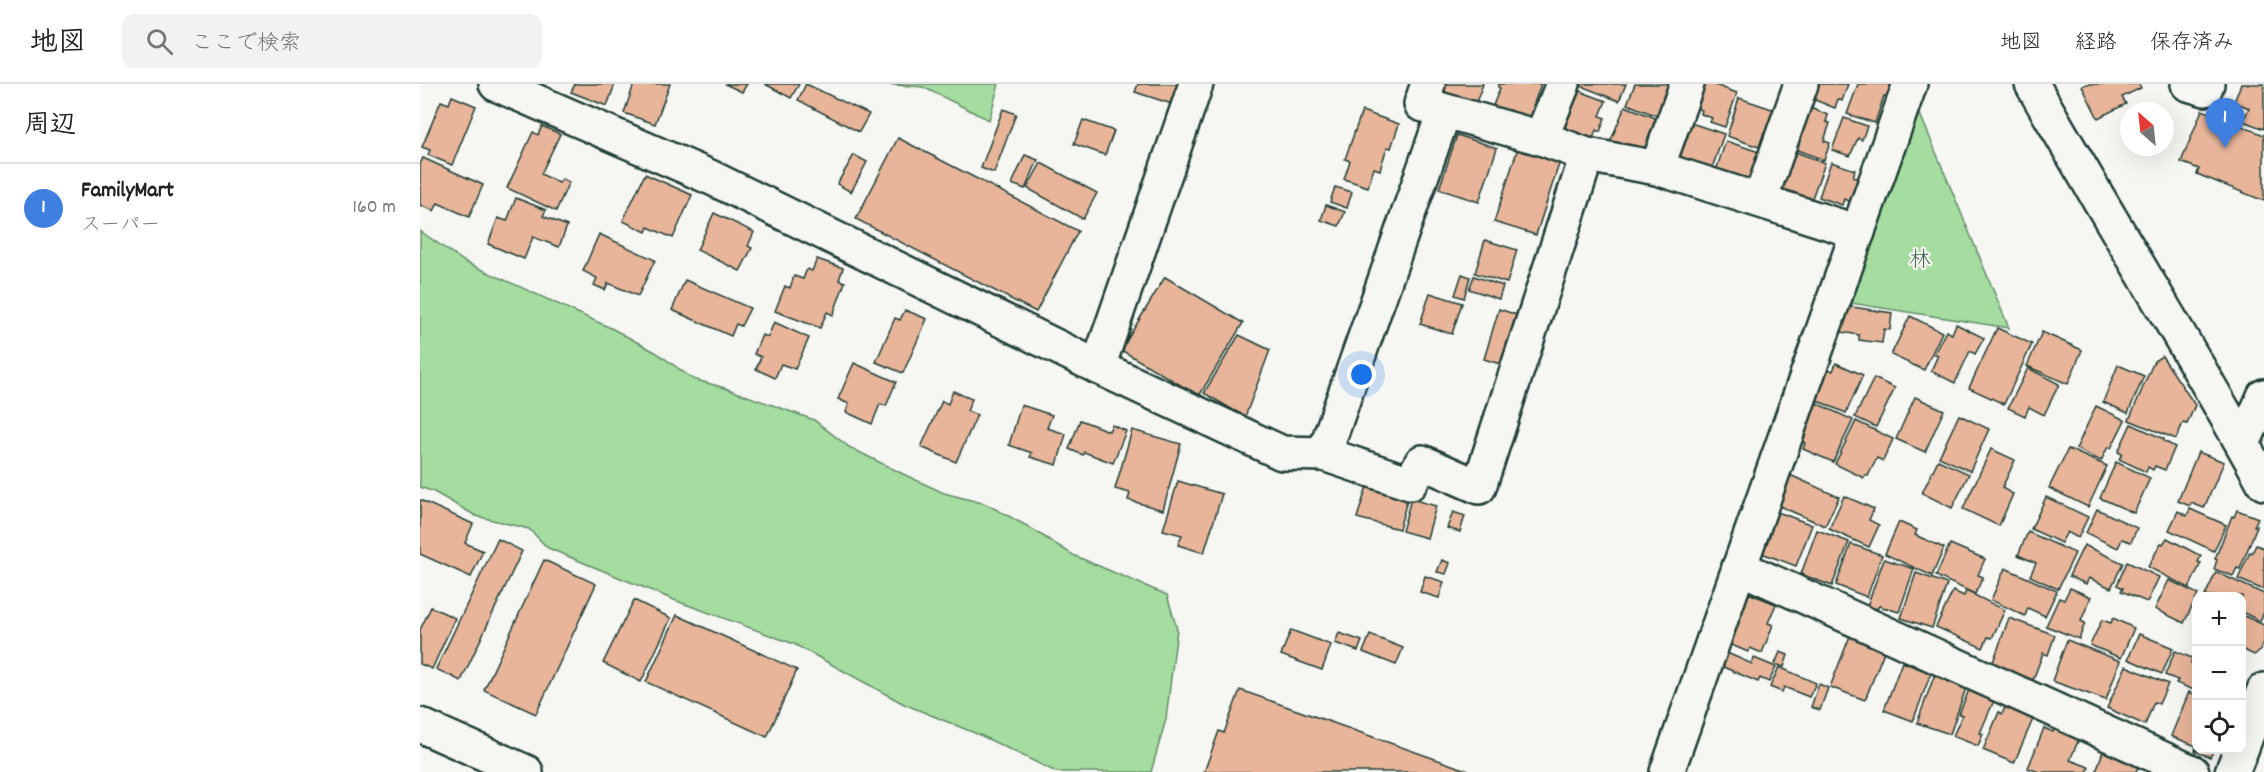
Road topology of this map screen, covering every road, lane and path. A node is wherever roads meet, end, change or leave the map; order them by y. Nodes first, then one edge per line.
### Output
1 (496, 84) edge
2 (1196, 84) edge
3 (1563, 84) edge
4 (1687, 84) edge
5 (1801, 84) edge
6 (1910, 84) edge
7 (2032, 84) edge
8 (2188, 84) edge
9 (2207, 84) edge
10 (1436, 98) edge
11 (1541, 138) junction
12 (1587, 155) junction
13 (1657, 168) junction
14 (1760, 200) junction
15 (1858, 232) junction
16 (1098, 367) junction
17 (2264, 396) edge
18 (2243, 444) junction
19 (1324, 454) junction
20 (2264, 483) edge
21 (1739, 567) junction
22 (2264, 690) edge
23 (420, 725) edge
24 (2246, 735) edge
25 (2239, 754) edge
26 (526, 772) edge
27 (1667, 772) edge
28 (2192, 772) edge
29 (2232, 772) edge

1 - 16 street
2 - 16 street
3 - 11 street
4 - 13 street
5 - 14 street
6 - 15 street
7 - 18 street
8 - 9 street
10 - 11 street
10 - 19 street
11 - 12 street
12 - 13 street
12 - 19 street
13 - 14 street
14 - 15 street
15 - 21 street
16 - 19 street
17 - 18 street
18 - 20 street
21 - 27 street
21 - 28 street
22 - 24 street
23 - 26 street
25 - 29 street

